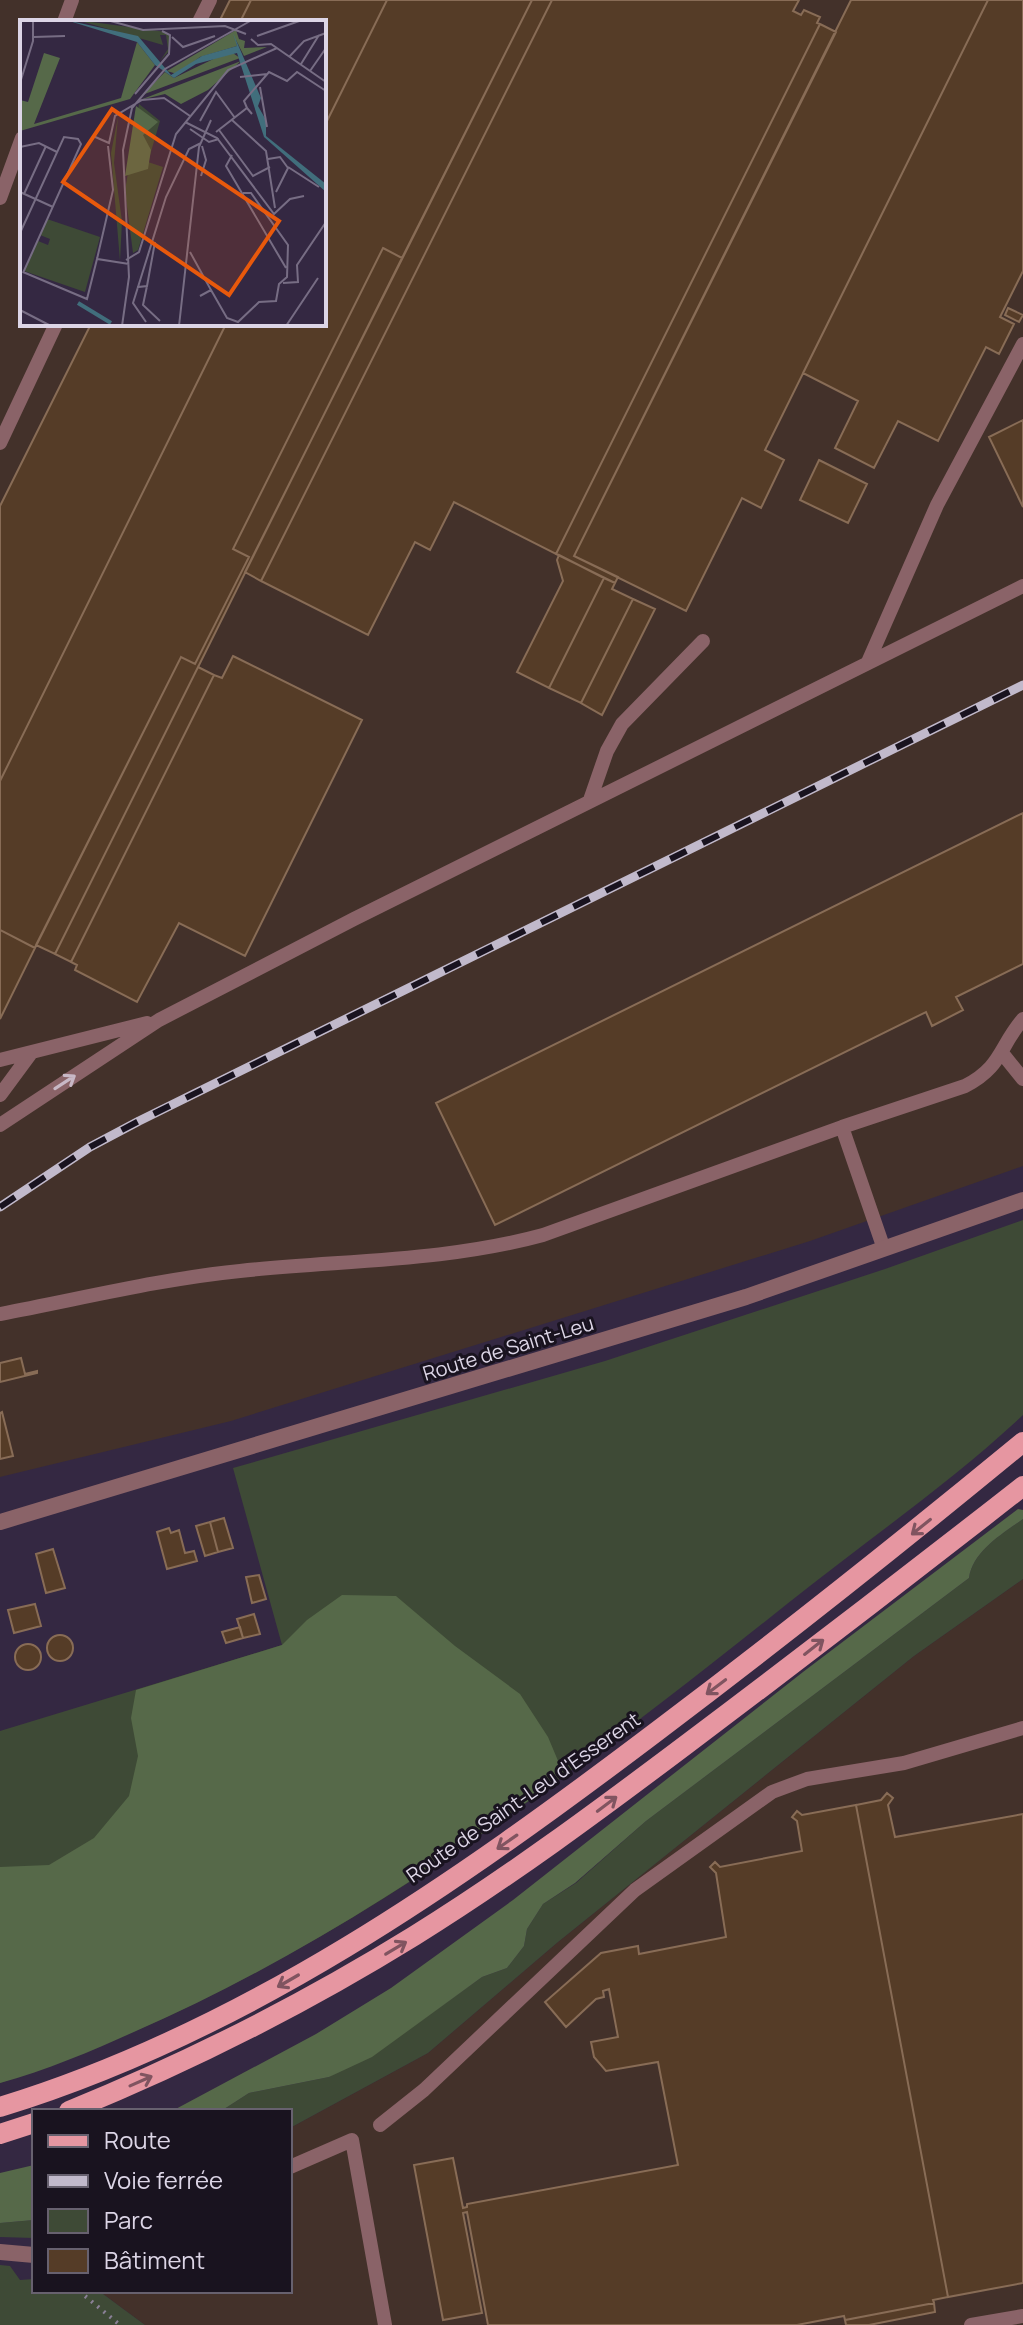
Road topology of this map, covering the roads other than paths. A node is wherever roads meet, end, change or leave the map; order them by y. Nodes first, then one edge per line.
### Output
1 (72, 0) edge
2 (210, 0) edge
3 (65, 20) edge
4 (200, 20) edge
5 (20, 143) edge
6 (0, 198) edge
7 (55, 326) edge
8 (1023, 344) edge
9 (0, 443) edge
10 (1023, 586) edge
11 (703, 641) dead end
12 (868, 662) junction
13 (590, 800) junction
14 (1023, 1019) edge
15 (159, 1020) junction
16 (31, 1053) junction
17 (1002, 1053) junction
18 (0, 1060) edge
19 (1023, 1079) edge
20 (0, 1095) edge
21 (0, 1125) edge
22 (842, 1127) junction
23 (1023, 1200) edge
24 (884, 1249) junction
25 (0, 1314) edge
26 (1023, 1442) edge
27 (1023, 1486) edge
28 (0, 1522) edge
29 (1023, 1728) edge
30 (0, 2107) edge
31 (74, 2109) edge
32 (32, 2124) edge
33 (380, 2125) dead end
34 (0, 2134) edge
35 (292, 2166) edge
36 (0, 2252) edge
37 (32, 2255) edge
38 (1023, 2316) edge
39 (385, 2325) edge
40 (971, 2325) edge

1 - 3 lane
2 - 4 lane
5 - 6 lane
7 - 9 lane
8 - 12 lane
10 - 12 lane
11 - 13 lane
12 - 13 lane
13 - 15 lane
14 - 17 lane
15 - 16 lane
21 -> 15 lane
16 - 18 lane
16 - 20 lane
17 - 19 lane
17 - 22 lane
22 - 24 lane
22 - 25 lane
23 - 24 street, Route de Saint-Leu
24 - 28 street, Route de Saint-Leu
26 -> 30 main road, Route de Saint-Leu d'Esserent
31 -> 27 main road
29 - 33 lane
32 - 34 main road
35 - 39 lane
36 - 37 street
38 - 40 lane

